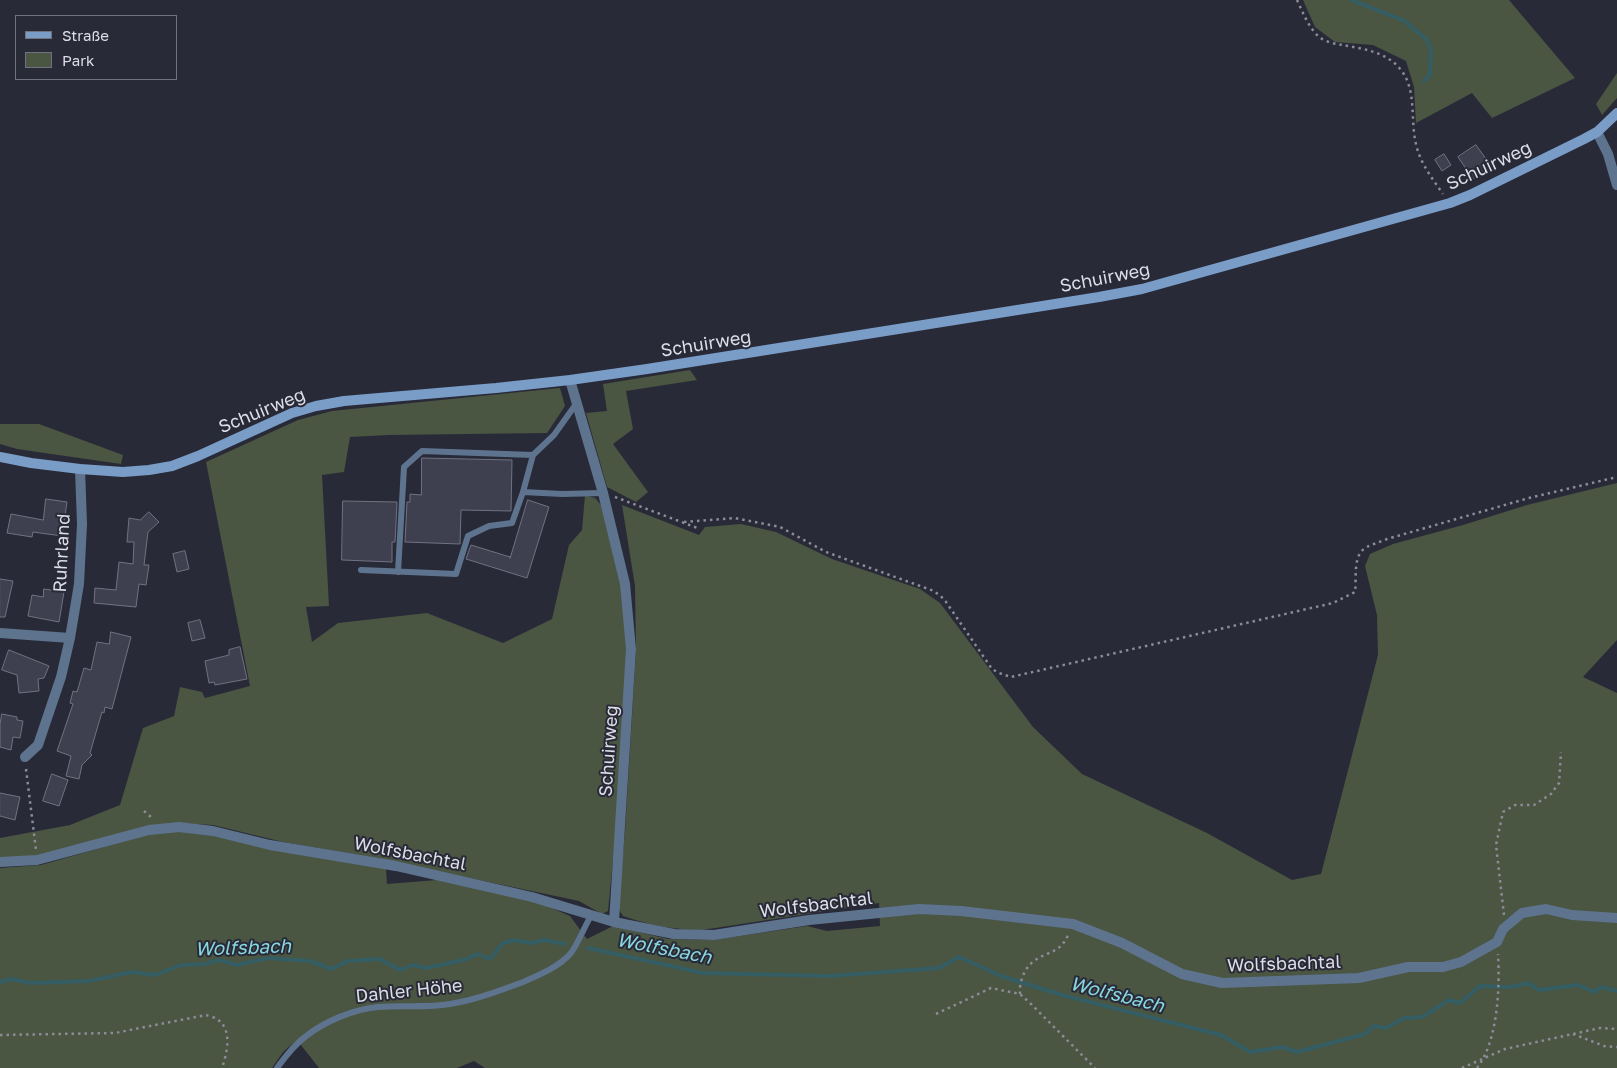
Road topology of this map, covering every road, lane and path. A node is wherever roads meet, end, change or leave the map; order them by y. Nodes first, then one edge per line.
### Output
1 (1297, 0) edge
2 (1617, 113) edge
3 (1597, 132) junction
4 (1617, 184) edge
5 (1450, 203) junction
6 (570, 380) junction
7 (576, 404) junction
8 (533, 455) junction
9 (0, 457) edge
10 (80, 469) junction
11 (1617, 477) edge
12 (523, 492) junction
13 (603, 492) junction
14 (684, 522) junction
15 (700, 529) dead end
16 (361, 570) dead end
17 (398, 572) junction
18 (0, 633) edge
19 (70, 638) junction
20 (1561, 752) dead end
21 (25, 757) joint
22 (144, 811) dead end
23 (154, 820) dead end
24 (37, 860) junction
25 (0, 862) edge
26 (590, 916) junction
27 (1617, 918) edge
28 (614, 922) junction
29 (1073, 924) junction
30 (1503, 929) junction
31 (1499, 970) dead end
32 (1020, 994) junction
33 (936, 1014) dead end
34 (1617, 1029) edge
35 (1572, 1034) junction
36 (0, 1035) edge
37 (1617, 1047) edge
38 (1485, 1058) junction
39 (222, 1068) edge
40 (277, 1068) edge
41 (1095, 1068) edge
42 (1462, 1068) edge
43 (1477, 1068) edge

1 - 5 path
2 - 3 main road, Schuirweg
3 - 4 street
3 - 5 main road, Schuirweg
5 - 6 main road, Schuirweg
6 - 7 street, Schuirweg
6 - 10 main road, Schuirweg
7 - 8 lane
7 - 13 street, Schuirweg
8 - 12 lane
8 - 17 lane
9 - 10 main road, Schuirweg
10 - 19 street, Ruhrland
11 - 14 path
12 - 13 lane
12 - 17 lane
13 - 14 path
13 - 28 street, Schuirweg
14 - 15 path
16 - 17 lane
18 - 19 street
19 - 21 street, Ruhrland
20 - 30 path
21 - 24 path
22 - 23 path
24 - 25 street, Wolfsbachtal
24 - 26 street, Wolfsbachtal
26 - 28 street, Wolfsbachtal
26 - 40 lane, Dahler Höhe
27 - 30 street, Wolfsbachtal
28 - 29 street, Wolfsbachtal
29 - 30 street, Wolfsbachtal
29 - 32 path
31 - 38 path
32 - 33 path
32 - 41 path
34 - 35 path
35 - 37 path
35 - 38 path
36 - 39 path
38 - 42 path
38 - 43 path

